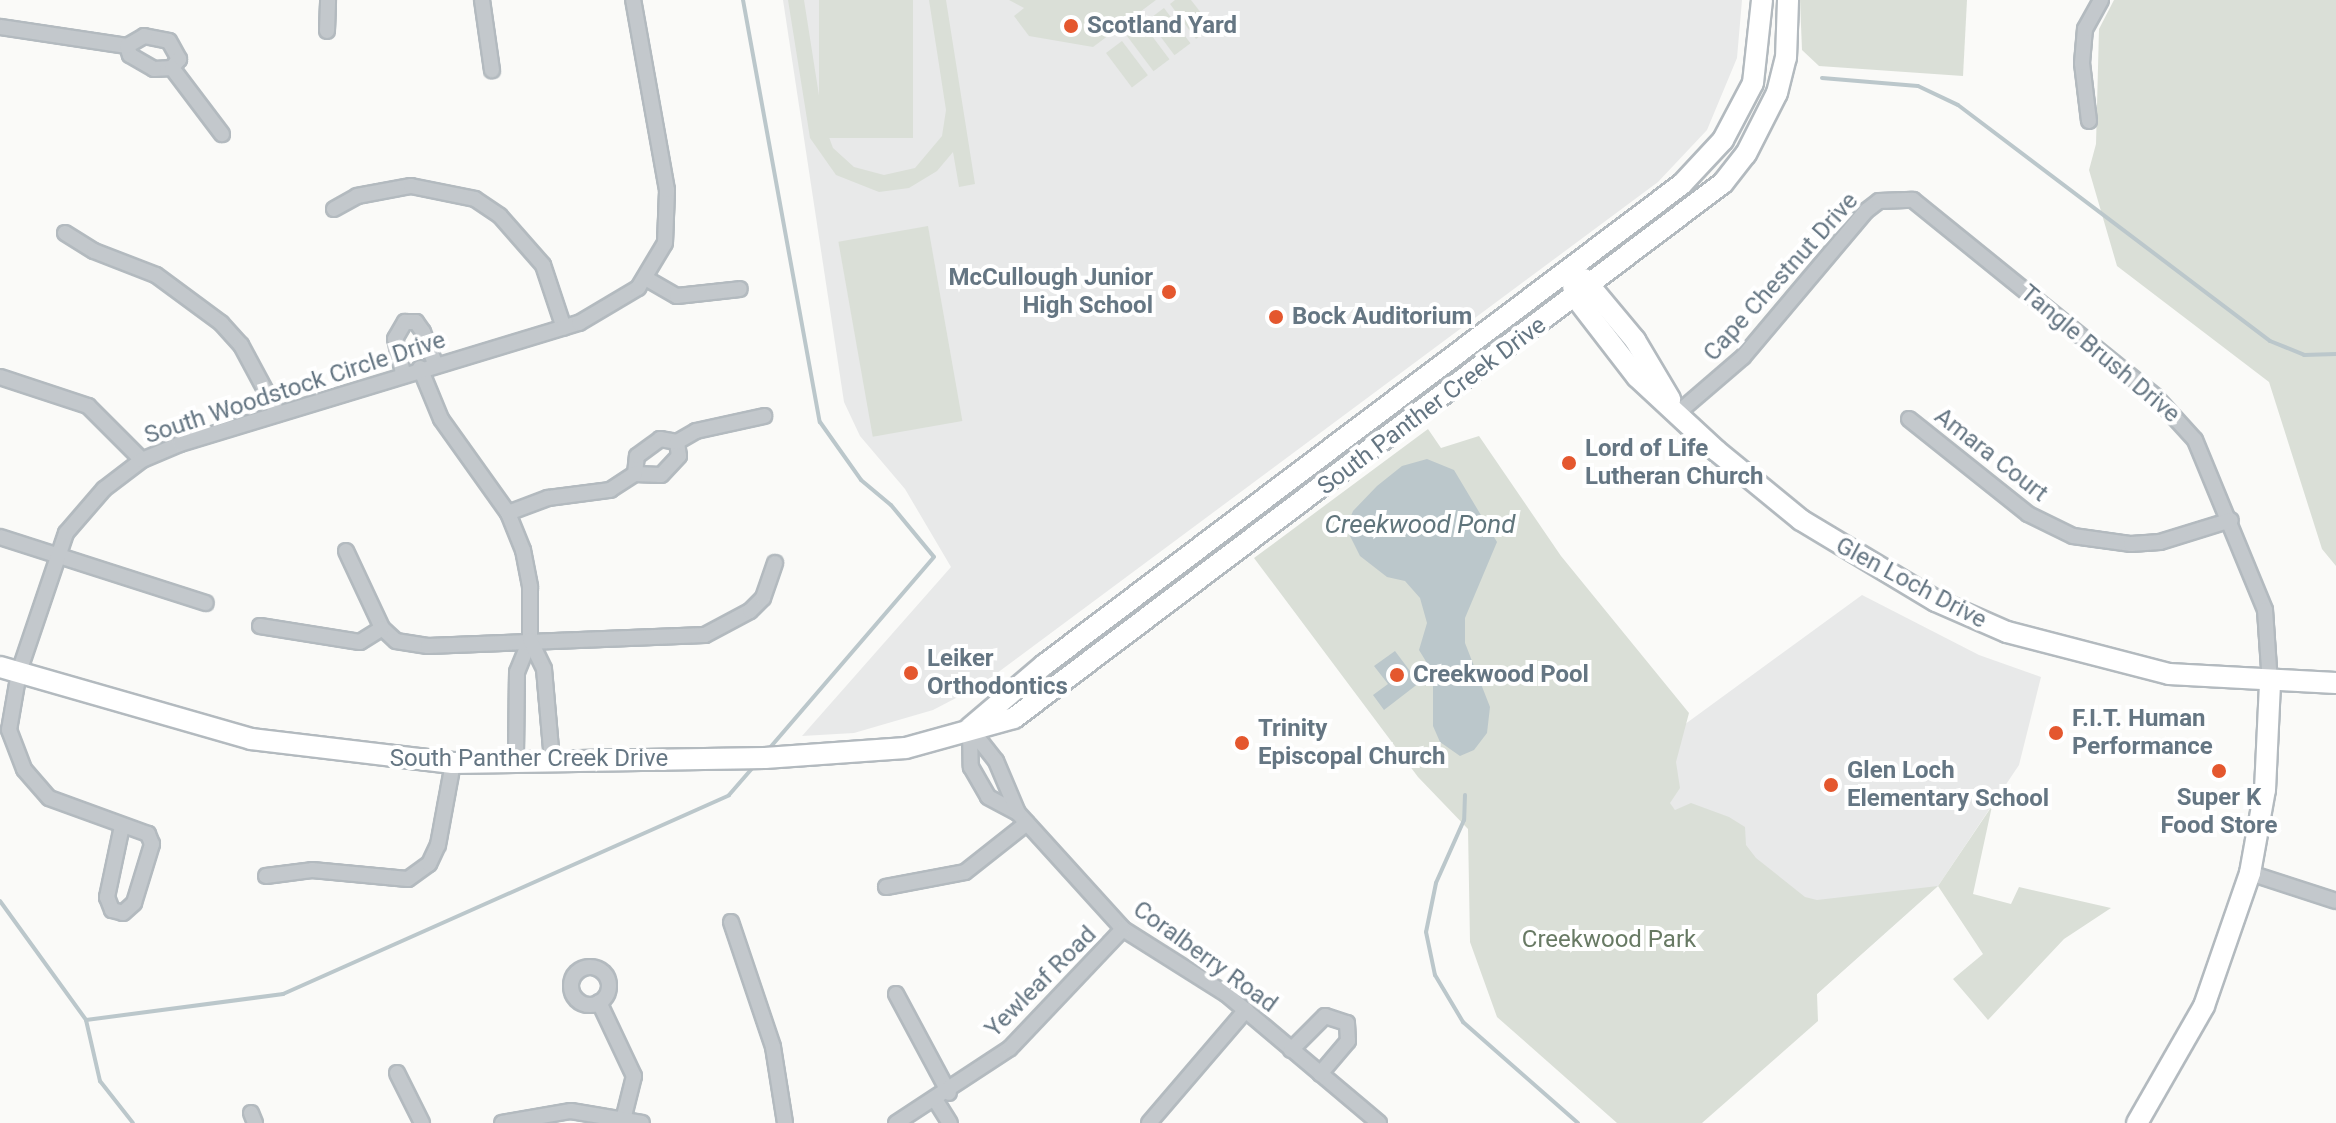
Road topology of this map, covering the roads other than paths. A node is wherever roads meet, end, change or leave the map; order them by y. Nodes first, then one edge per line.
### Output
1 (328, 0) edge
2 (482, 0) edge
3 (633, 0) edge
4 (1762, 0) edge
5 (1788, 0) edge
6 (2101, 0) edge
7 (0, 27) edge
8 (327, 31) dead end
9 (127, 46) junction
10 (172, 68) junction
11 (492, 70) dead end
12 (2089, 121) dead end
13 (222, 134) dead end
14 (1879, 201) joint
15 (334, 209) dead end
16 (65, 233) dead end
17 (1570, 270) junction
18 (647, 279) junction
19 (1593, 285) junction
20 (740, 289) dead end
21 (1576, 298) junction
22 (564, 328) junction
23 (435, 364) junction
24 (420, 368) junction
25 (403, 373) junction
26 (0, 377) edge
27 (1676, 409) junction
28 (278, 414) junction
29 (764, 416) dead end
30 (1909, 419) dead end
31 (677, 442) junction
32 (142, 460) junction
33 (635, 474) junction
34 (508, 513) junction
35 (2231, 520) junction
36 (0, 537) edge
37 (346, 551) dead end
38 (57, 555) junction
39 (775, 563) dead end
40 (206, 603) dead end
41 (260, 626) dead end
42 (382, 628) junction
43 (530, 640) junction
44 (9, 670) edge
45 (2270, 683) junction
46 (2336, 683) edge
47 (970, 728) junction
48 (516, 760) junction
49 (552, 760) junction
50 (453, 763) junction
51 (1022, 818) junction
52 (122, 826) junction
53 (2250, 873) junction
54 (266, 876) dead end
55 (886, 887) dead end
56 (2336, 901) edge
57 (731, 922) dead end
58 (1123, 929) junction
59 (896, 994) dead end
60 (599, 1002) dead end
61 (1246, 1010) junction
62 (1291, 1050) junction
63 (397, 1073) dead end
64 (1320, 1074) junction
65 (942, 1097) junction
66 (624, 1116) junction
67 (904, 1121) edge
68 (422, 1123) edge
69 (502, 1123) edge
70 (642, 1123) edge
71 (785, 1123) edge
72 (950, 1123) edge
73 (1149, 1123) edge
74 (1379, 1123) edge
75 (2137, 1123) edge

1 - 8 street
2 - 11 street
3 - 18 street, South Woodstock Circle Drive
4 - 17 street, South Panther Creek Drive
5 - 19 street, South Panther Creek Drive
6 - 12 street
7 - 9 street
9 - 10 street
9 - 10 street
10 - 13 street
14 - 27 street, Cape Chestnut Drive
14 - 35 street, Tangle Brush Drive
15 - 22 street
16 - 28 street
17 - 19 street, Glen Loch Drive
17 - 21 street, Glen Loch Drive
17 - 47 street, South Panther Creek Drive
18 - 20 street
18 - 22 street, South Woodstock Circle Drive
19 - 21 street, South Panther Creek Drive
19 - 27 street, Glen Loch Drive
21 - 27 street, Glen Loch Drive
21 - 47 street, South Panther Creek Drive
22 - 23 street, South Woodstock Circle Drive
23 - 24 street, South Woodstock Circle Drive
23 - 25 street
24 - 25 street, South Woodstock Circle Drive
24 - 34 street
25 - 28 street, South Woodstock Circle Drive
26 - 32 street
27 - 45 street, Glen Loch Drive
28 - 32 street, South Woodstock Circle Drive
29 - 31 street
30 - 35 street, Amara Court
31 - 33 street
31 - 33 street
32 - 38 street, South Woodstock Circle Drive
33 - 34 street
34 - 43 street
35 - 45 street, Tangle Brush Drive
36 - 38 street
37 - 42 street
38 - 40 street
38 - 44 street, South Woodstock Circle Drive
39 - 43 street
41 - 42 street
42 - 43 street
43 - 48 street
43 - 49 street
44 - 50 street, South Panther Creek Drive
44 - 52 street, South Woodstock Circle Drive
45 - 46 street, Glen Loch Drive
45 - 53 street, Tangle Brush Drive
47 - 49 street, South Panther Creek Drive
47 - 51 street, Coralberry Road
47 - 51 street, Coralberry Road
48 - 49 street, South Panther Creek Drive
48 - 50 street, South Panther Creek Drive
50 - 54 street
51 - 55 street
51 - 58 street, Coralberry Road
52 - 52 street, South Woodstock Circle Drive
53 - 56 street
53 - 75 street, Tangle Brush Drive
57 - 71 street
58 - 61 street, Coralberry Road
58 - 65 street, Yewleaf Road
59 - 65 street
60 - 66 street
61 - 62 street, Coralberry Road
61 - 73 street
62 - 64 street, Coralberry Road
62 - 64 street
63 - 68 street
64 - 74 street, Coralberry Road
65 - 67 street, Yewleaf Road
65 - 72 street
66 - 69 street
66 - 70 street

